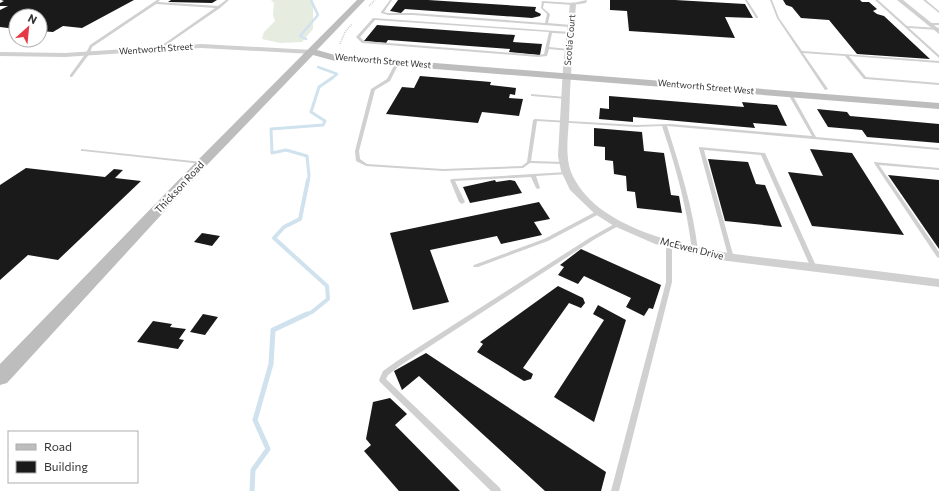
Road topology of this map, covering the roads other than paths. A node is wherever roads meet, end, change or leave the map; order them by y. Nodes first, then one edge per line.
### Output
1 (159, 0) edge
2 (228, 0) edge
3 (361, 0) edge
4 (391, 0) edge
5 (586, 0) edge
6 (746, 0) edge
7 (771, 0) edge
8 (876, 0) edge
9 (900, 0) edge
10 (924, 0) edge
11 (543, 1) edge
12 (571, 2) edge
13 (155, 3) junction
14 (219, 7) junction
15 (939, 12) edge
16 (757, 17) dead end
17 (546, 24) junction
18 (906, 26) junction
19 (938, 28) edge
20 (570, 29) junction
21 (551, 31) junction
22 (548, 48) junction
23 (159, 49) junction
24 (569, 50) junction
25 (312, 52) junction
26 (802, 52) junction
27 (88, 53) junction
28 (0, 54) edge
29 (846, 55) junction
30 (939, 57) edge
31 (939, 62) edge
32 (398, 63) junction
33 (567, 72) junction
34 (71, 76) dead end
35 (939, 84) edge
36 (826, 89) junction
37 (790, 94) junction
38 (532, 95) dead end
39 (566, 98) junction
40 (939, 98) edge
41 (939, 106) edge
42 (565, 122) junction
43 (664, 125) junction
44 (815, 138) junction
45 (939, 149) edge
46 (83, 150) dead end
47 (529, 162) junction
48 (202, 163) junction
49 (566, 168) junction
50 (939, 169) edge
51 (533, 175) junction
52 (538, 188) dead end
53 (462, 202) dead end
54 (599, 212) junction
55 (618, 224) junction
56 (669, 243) junction
57 (695, 251) junction
58 (939, 256) edge
59 (731, 258) junction
60 (476, 266) dead end
61 (814, 268) junction
62 (939, 283) edge
63 (0, 377) edge
64 (498, 491) edge
65 (615, 491) edge

1 - 13 lane
2 - 14 lane
3 - 25 main road, Thickson Road
4 - 17 lane
5 - 12 lane
6 - 16 lane
7 - 26 lane
8 - 18 lane
9 - 19 street
10 - 15 lane
11 - 12 lane
11 - 17 lane
12 - 20 street, Scotia Court
13 - 14 lane
13 - 27 lane
14 - 23 lane
17 - 20 lane
18 - 19 lane
18 - 30 lane
20 - 21 lane
20 - 24 street, Scotia Court
21 - 22 lane
21 - 22 lane
22 - 24 lane
23 - 25 street, Wentworth Street
23 - 27 street, Wentworth Street
24 - 33 street, Scotia Court
25 - 32 main road, Wentworth Street West
25 - 33 main road, Wentworth Street West
25 - 48 main road, Thickson Road
26 - 29 lane
26 - 36 lane
27 - 28 street, Wentworth Street
27 - 34 lane
29 - 31 lane
29 - 35 lane
32 - 33 main road, Wentworth Street West
32 - 47 lane
33 - 36 main road, Wentworth Street West
33 - 37 main road, Wentworth Street West
33 - 39 street, McEwen Drive
36 - 40 main road, Wentworth Street West
37 - 41 main road, Wentworth Street West
37 - 44 lane
38 - 39 lane
39 - 42 street, McEwen Drive
42 - 43 lane
42 - 47 lane
42 - 49 street, McEwen Drive
43 - 44 lane
43 - 57 lane
44 - 45 lane
46 - 48 lane
47 - 49 lane
48 - 63 main road, Thickson Road
49 - 51 lane
49 - 54 street, McEwen Drive
50 - 58 lane
51 - 52 lane
51 - 53 lane
54 - 55 street, McEwen Drive
54 - 60 lane
55 - 56 street, McEwen Drive
55 - 64 lane
56 - 57 street, McEwen Drive
56 - 65 lane
57 - 59 street, McEwen Drive
59 - 61 street, McEwen Drive
59 - 61 lane
61 - 62 street, McEwen Drive

